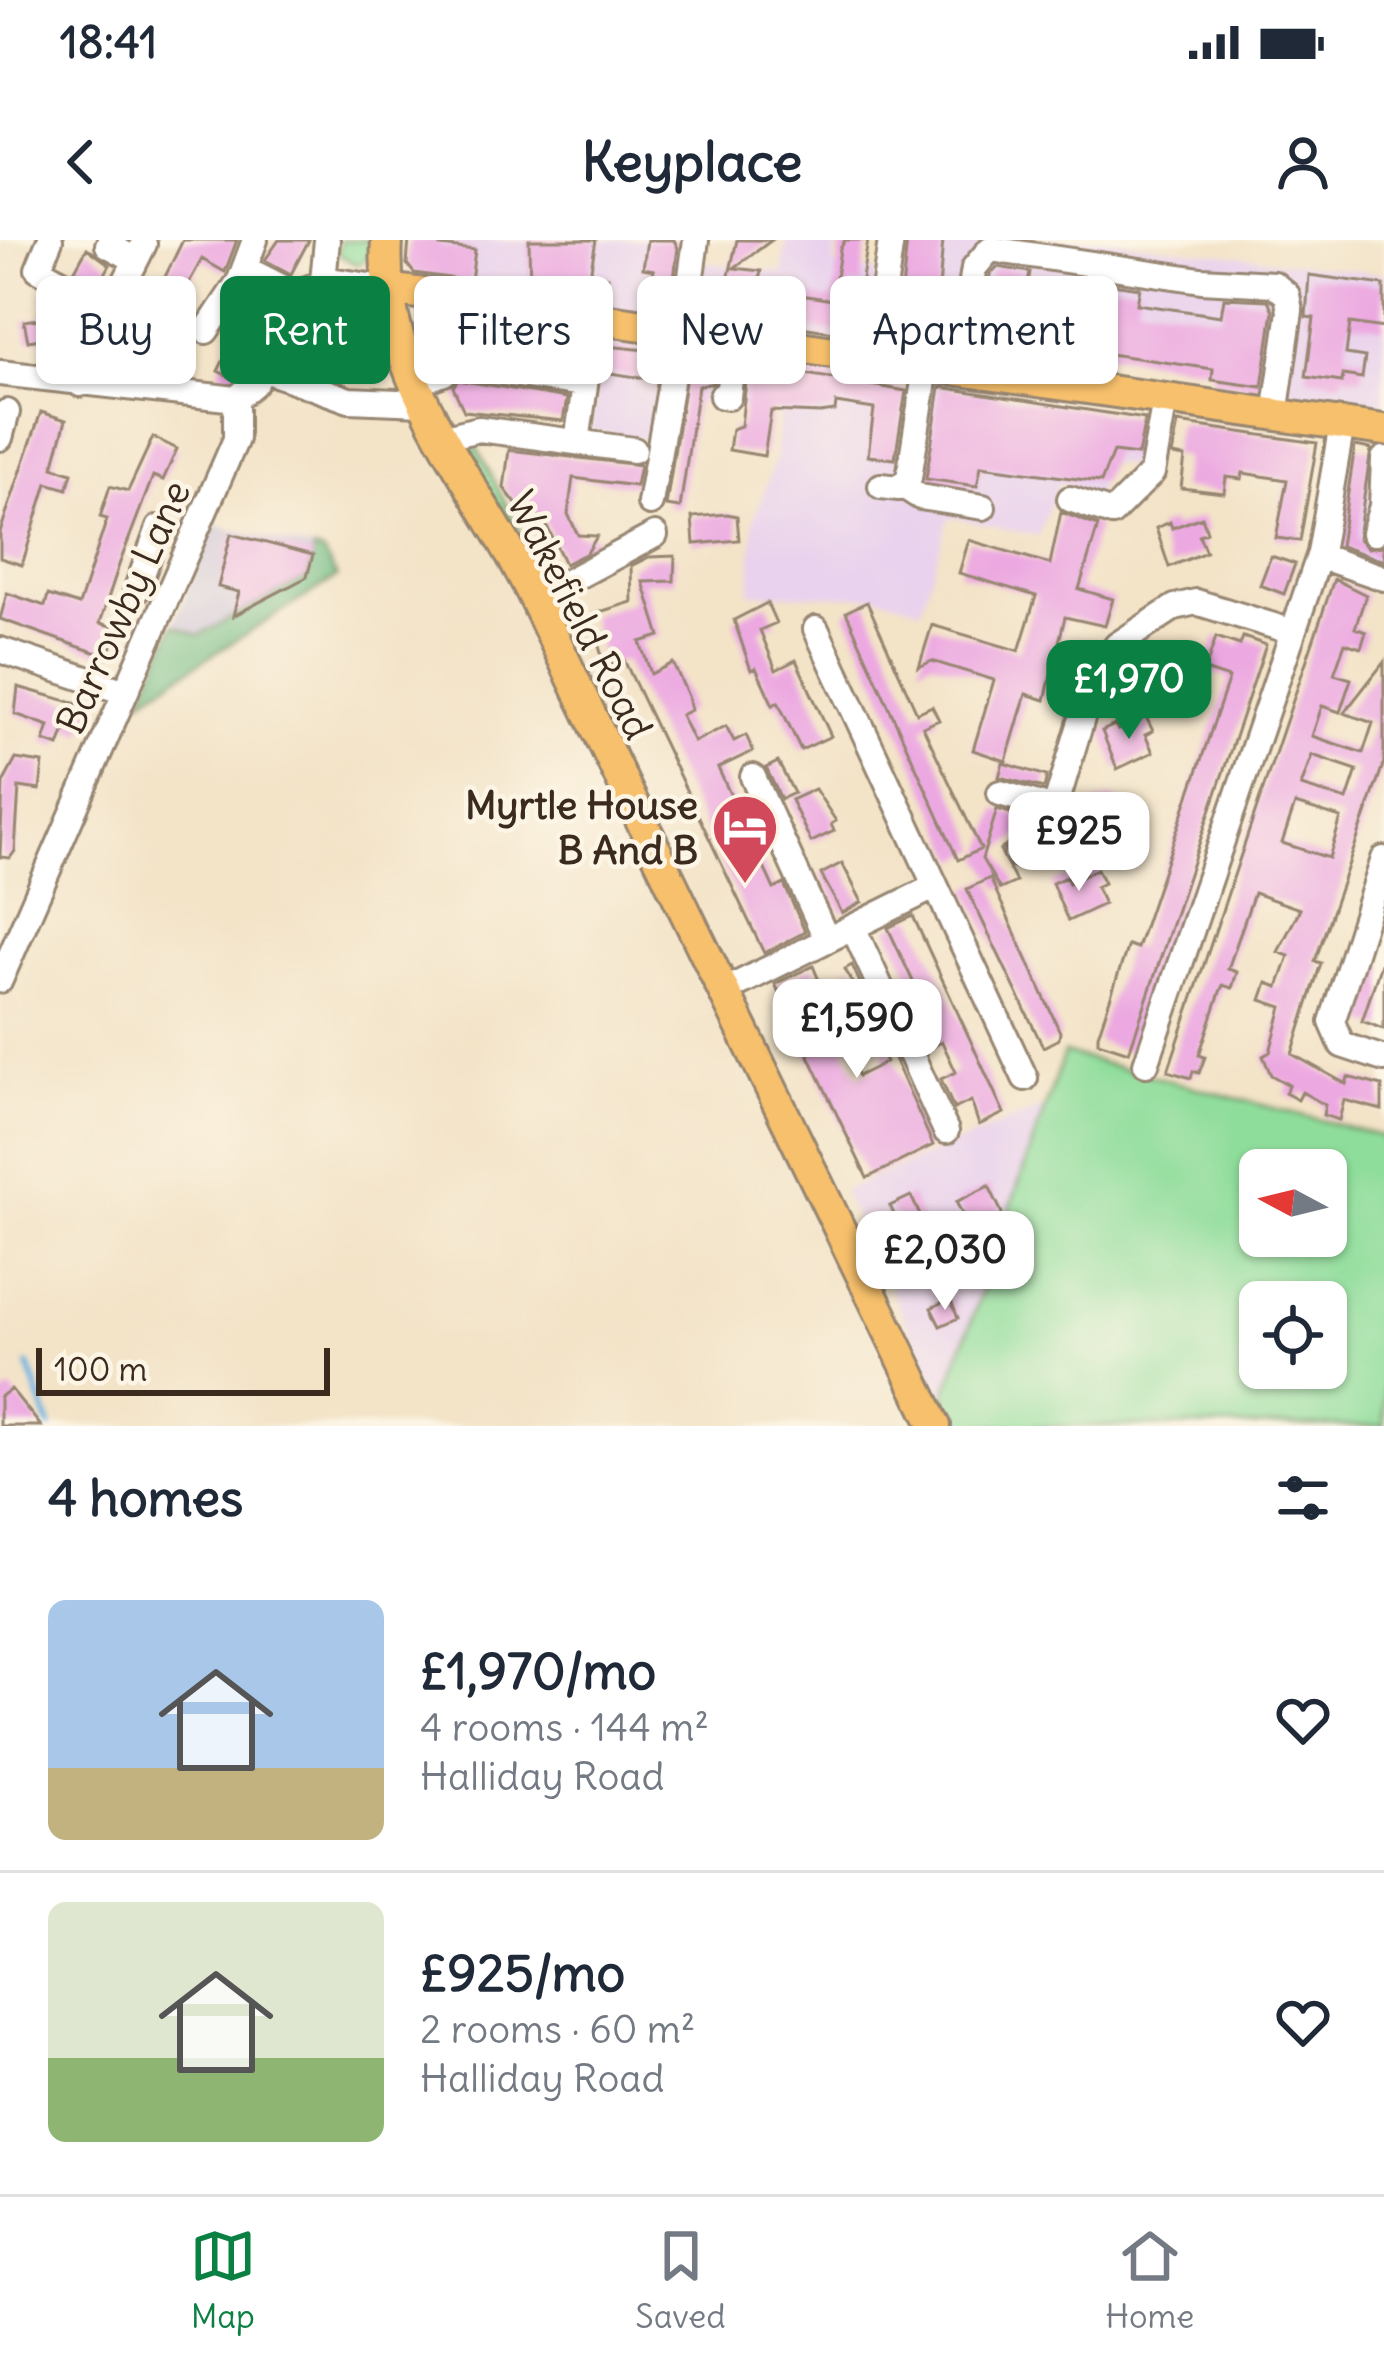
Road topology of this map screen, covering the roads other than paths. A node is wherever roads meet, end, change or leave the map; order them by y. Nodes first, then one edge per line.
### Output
1 (50, 240) edge
2 (255, 240) edge
3 (327, 240) edge
4 (387, 240) edge
5 (696, 240) edge
6 (891, 240) edge
7 (108, 244) dead end
8 (245, 269) junction
9 (53, 276) edge
10 (128, 276) edge
11 (259, 276) edge
12 (323, 276) edge
13 (388, 276) edge
14 (690, 276) edge
15 (886, 276) edge
16 (973, 276) edge
17 (390, 293) edge
18 (206, 331) dead end
19 (0, 373) edge
20 (36, 378) edge
21 (80, 384) edge
22 (254, 384) edge
23 (303, 384) edge
24 (430, 384) edge
25 (585, 384) edge
26 (670, 384) tunnel mouth
27 (729, 384) edge
28 (924, 384) edge
29 (1051, 384) edge
30 (418, 393) junction
31 (722, 396) dead end
32 (236, 399) junction
33 (1165, 400) junction
34 (7, 412) dead end
35 (1276, 415) junction
36 (1342, 424) junction
37 (1384, 430) edge
38 (0, 438) edge
39 (441, 438) junction
40 (578, 442) junction
41 (634, 450) dead end
42 (1384, 460) edge
43 (1070, 499) dead end
44 (650, 502) dead end
45 (983, 507) dead end
46 (159, 528) dead end
47 (1374, 533) dead end
48 (655, 535) dead end
49 (149, 555) junction
50 (1319, 556) junction
51 (179, 568) junction
52 (1384, 578) edge
53 (136, 591) dead end
54 (535, 599) junction
55 (817, 628) dead end
56 (1293, 632) junction
57 (0, 650) edge
58 (125, 692) junction
59 (753, 777) dead end
60 (1000, 794) dead end
61 (1054, 809) junction
62 (1017, 854) dead end
63 (1384, 859) edge
64 (934, 887) junction
65 (854, 927) junction
66 (827, 940) junction
67 (0, 980) edge
68 (726, 990) junction
69 (1384, 1059) edge
70 (1146, 1064) dead end
71 (1025, 1078) dead end
72 (946, 1131) dead end
73 (935, 1426) edge

1 - 9 street
2 - 8 street
3 - 12 street
4 - 13 main road, Wakefield Road
5 - 14 street
6 - 15 street
7 - 10 street
8 - 11 street
8 - 18 street
16 - 35 street
17 - 30 main road, Wakefield Road
19 - 20 street
21 - 32 street
22 - 32 street
23 - 30 street
24 - 30 street
25 - 40 street
26 - 44 street
27 - 31 street
28 - 45 street
29 - 33 main road
30 - 39 main road, Wakefield Road
32 - 51 street, Barrowby Lane
33 - 35 main road
33 - 43 street
34 - 38 street
35 - 36 main road
36 - 37 main road
36 - 50 street
39 - 40 street
39 - 54 main road, Wakefield Road
40 - 41 street
42 - 47 street
46 - 49 street
48 - 54 street
49 - 51 street
49 - 53 street
50 - 52 street
50 - 56 street
51 - 58 street, Barrowby Lane
54 - 68 main road, Wakefield Road
55 - 64 street
56 - 61 street
56 - 70 street
57 - 58 street
58 - 67 street, Barrowby Lane
59 - 66 street
60 - 61 street
61 - 62 street
63 - 69 street
64 - 65 street
64 - 71 street
65 - 66 street
65 - 72 street
66 - 68 street
68 - 73 main road, Wakefield Road

